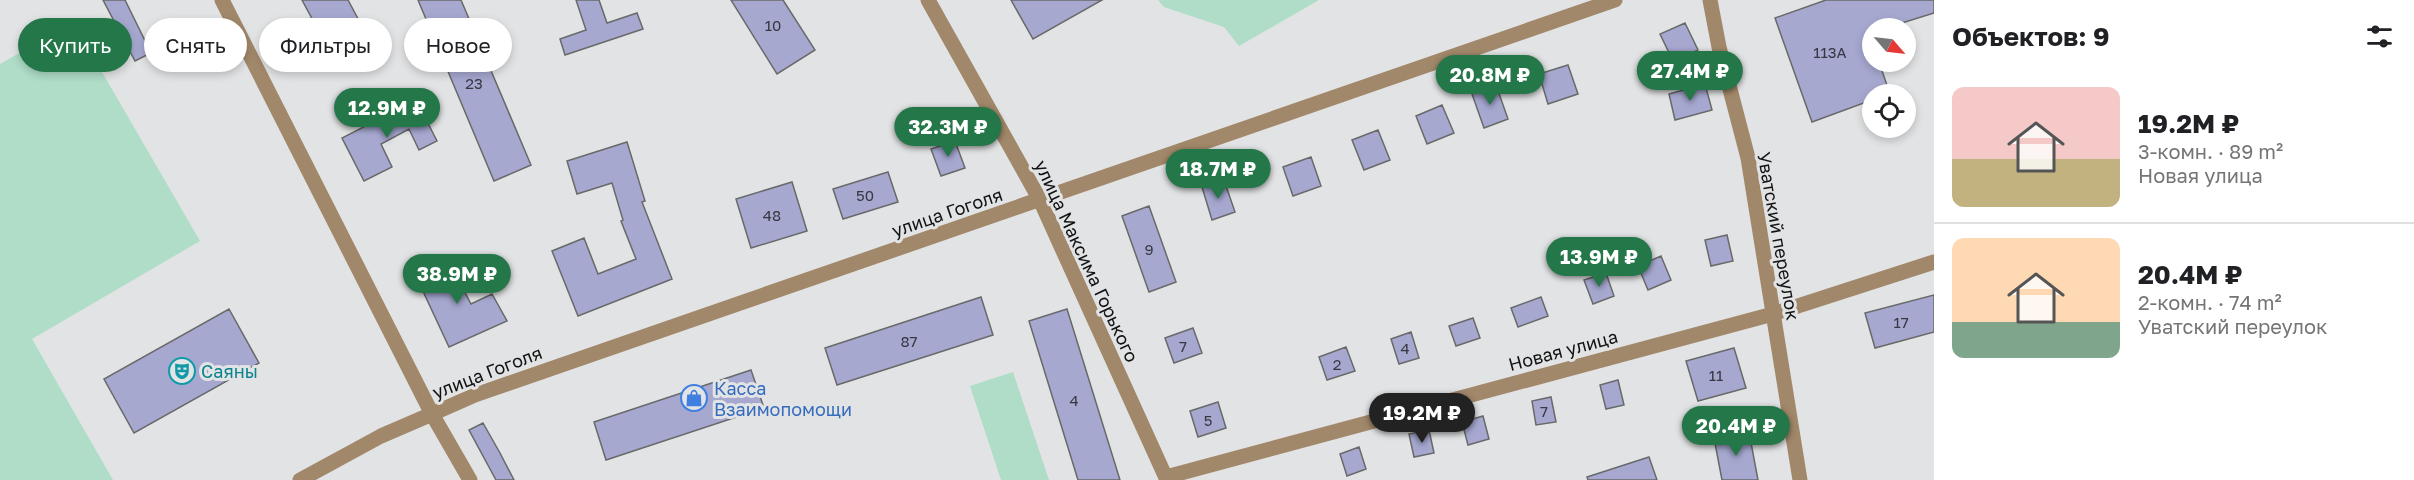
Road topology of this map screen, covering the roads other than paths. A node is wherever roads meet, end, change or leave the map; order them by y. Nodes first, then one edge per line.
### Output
1 (222, 0) edge
2 (928, 0) edge
3 (1615, 0) edge
4 (1710, 0) edge
5 (1040, 200) junction
6 (1934, 262) edge
7 (1773, 314) junction
8 (432, 414) junction
9 (1167, 478) edge
10 (300, 480) edge
11 (470, 480) edge
12 (1800, 480) edge

1 - 8 street
2 - 5 street, улица Максима Горького
3 - 5 street, улица Гоголя
4 - 7 street, Уватский переулок
5 - 8 street, улица Гоголя
5 - 9 street, улица Максима Горького
6 - 7 street, Новая улица
7 - 9 street, Новая улица
7 - 12 street, Уватский переулок
8 - 10 street, улица Гоголя
8 - 11 street

